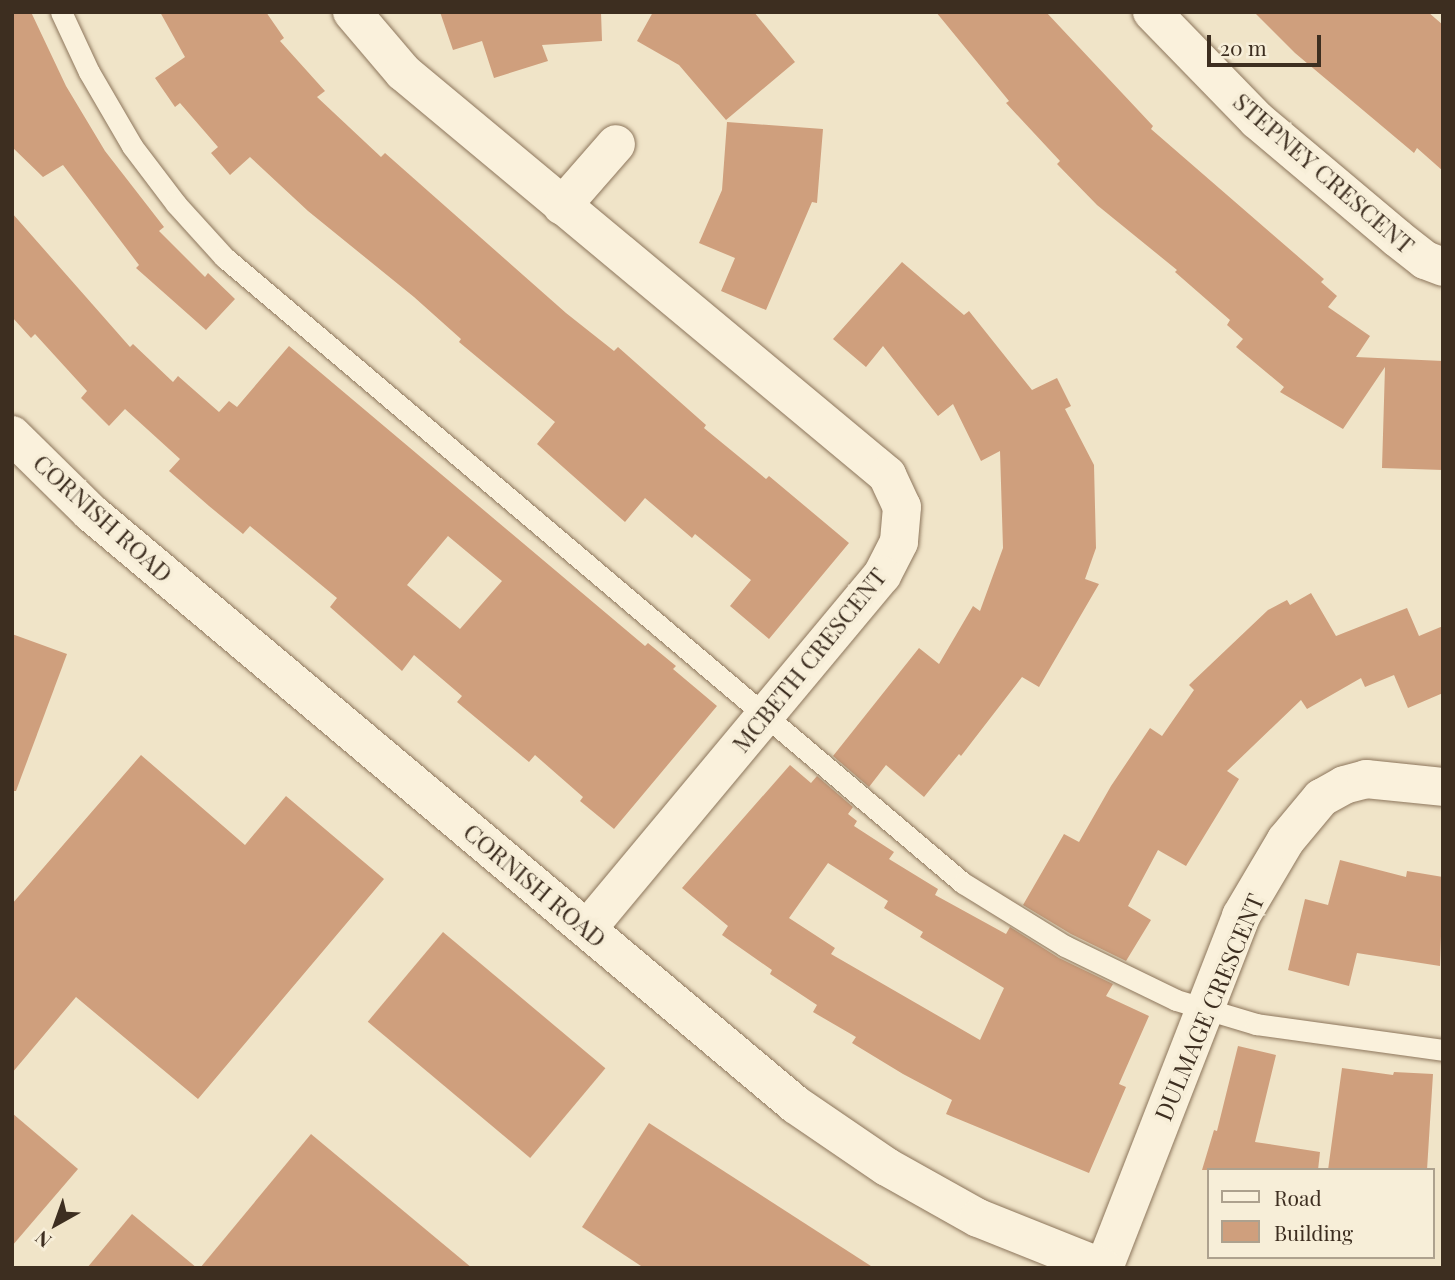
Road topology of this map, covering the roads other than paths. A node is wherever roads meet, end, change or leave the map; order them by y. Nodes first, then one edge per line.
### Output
1 (61, 12) edge
2 (352, 12) edge
3 (1152, 12) edge
4 (616, 144) dead end
5 (562, 206) junction
6 (1443, 267) edge
7 (12, 435) edge
8 (764, 714) junction
9 (1443, 787) edge
10 (587, 929) junction
11 (1204, 1008) junction
12 (1443, 1050) edge
13 (1104, 1268) edge

1 - 8 lane
2 - 5 street, MCBETH CRESCENT
3 - 6 street, STEPNEY CRESCENT
4 - 5 street
5 - 8 street, MCBETH CRESCENT
7 - 10 street, CORNISH ROAD
8 - 10 street, MCBETH CRESCENT
8 - 11 lane
9 - 11 street, DULMAGE CRESCENT
10 - 13 street, CORNISH ROAD
11 - 12 lane
11 - 13 street, DULMAGE CRESCENT

